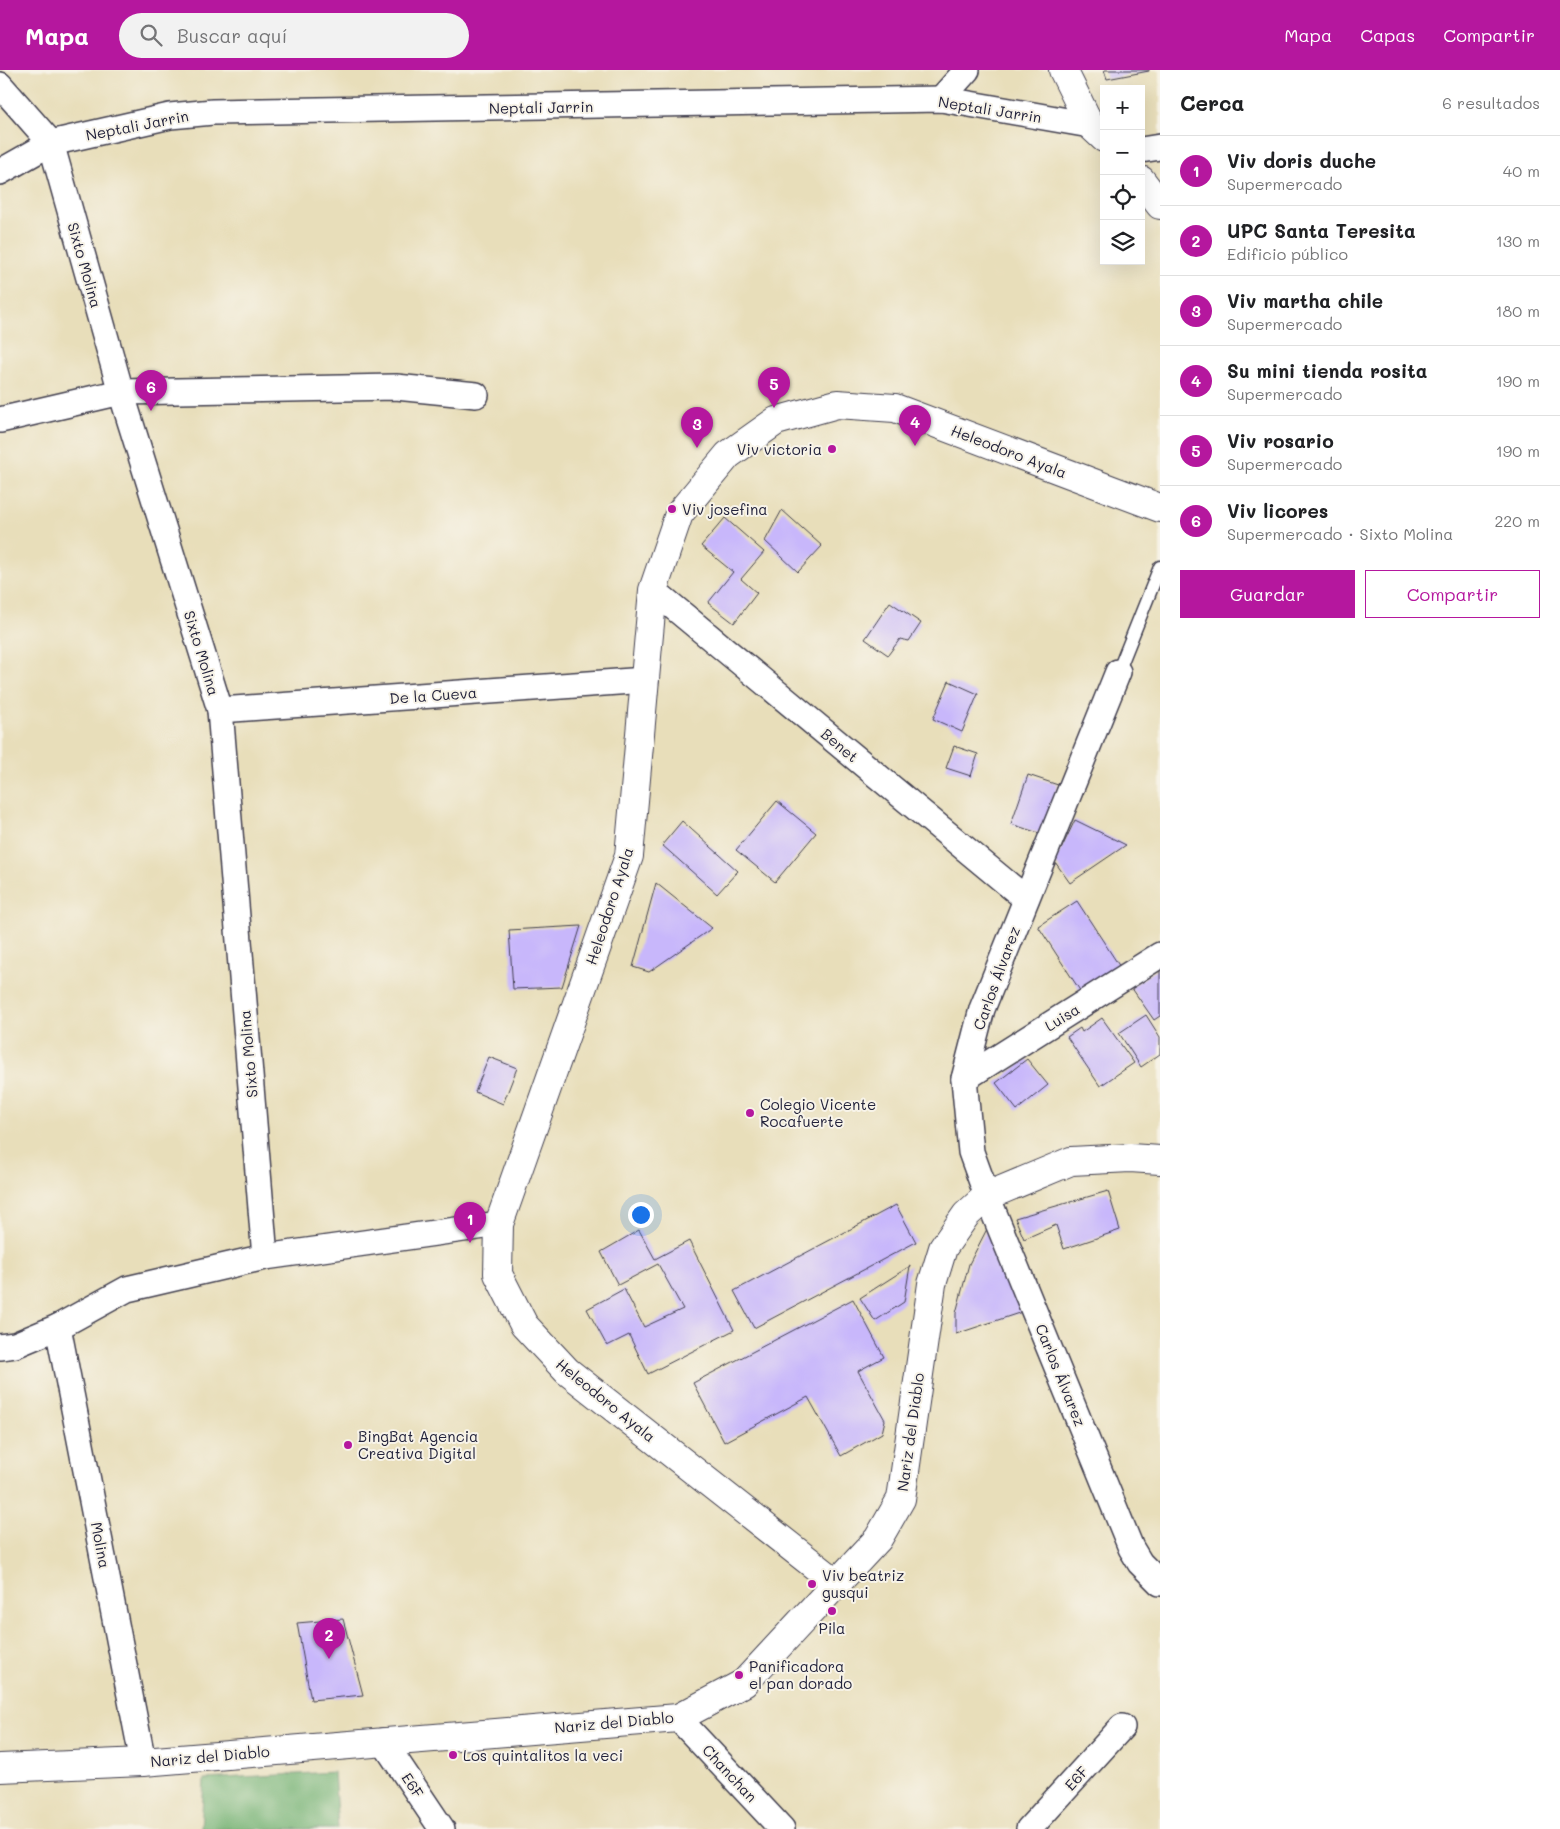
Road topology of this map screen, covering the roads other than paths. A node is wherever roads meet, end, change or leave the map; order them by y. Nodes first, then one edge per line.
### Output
1 (967, 70) edge
2 (1063, 70) edge
3 (0, 85) edge
4 (941, 99) junction
5 (1097, 131) edge
6 (51, 143) junction
7 (1160, 147) edge
8 (1145, 149) edge
9 (0, 172) edge
10 (1145, 185) edge
11 (1160, 205) edge
12 (121, 392) junction
13 (476, 395) dead end
14 (0, 420) edge
15 (1160, 508) edge
16 (1160, 567) edge
17 (653, 590) junction
18 (1118, 672) joint
19 (646, 680) junction
20 (220, 710) junction
21 (1026, 899) junction
22 (1160, 955) edge
23 (964, 1079) junction
24 (1160, 1160) edge
25 (987, 1196) junction
26 (500, 1224) junction
27 (265, 1257) junction
28 (58, 1327) junction
29 (0, 1347) edge
30 (1160, 1583) edge
31 (838, 1584) junction
32 (678, 1718) junction
33 (1122, 1727) dead end
34 (383, 1741) junction
35 (143, 1762) junction
36 (0, 1768) edge
37 (442, 1829) edge
38 (782, 1829) edge
39 (1030, 1829) edge

1 - 4 street
2 - 5 street
3 - 6 street, Sixto Molina
4 - 5 street, Neptali Jarrin
4 - 6 street, Neptali Jarrin
6 - 9 street, Neptali Jarrin
6 - 12 street, Sixto Molina
7 - 8 street
10 - 11 street
12 - 13 street
12 - 14 street
12 - 20 street, Sixto Molina
15 - 17 street, Heleodoro Ayala
16 - 18 lane, Carlos Álvarez
17 - 19 street, Heleodoro Ayala
17 - 21 street, Benet
18 - 21 street, Carlos Álvarez
19 - 20 street, De la Cueva
19 - 26 street, Heleodoro Ayala
20 - 27 street, Sixto Molina
21 - 23 street, Carlos Álvarez
22 - 23 street, Luisa
23 - 25 street, Carlos Álvarez
24 - 25 street, Nariz del Diablo
25 - 30 street, Carlos Álvarez
25 - 31 street, Nariz del Diablo
26 - 27 street
26 - 31 street, Heleodoro Ayala
27 - 28 street
28 - 29 street
28 - 35 street, Molina
31 - 32 street, Nariz del Diablo
32 - 34 street, Nariz del Diablo
32 - 38 street, Chanchan
33 - 39 street, E6F
34 - 35 street, Nariz del Diablo
34 - 37 street, E6F
35 - 36 street, Nariz del Diablo

